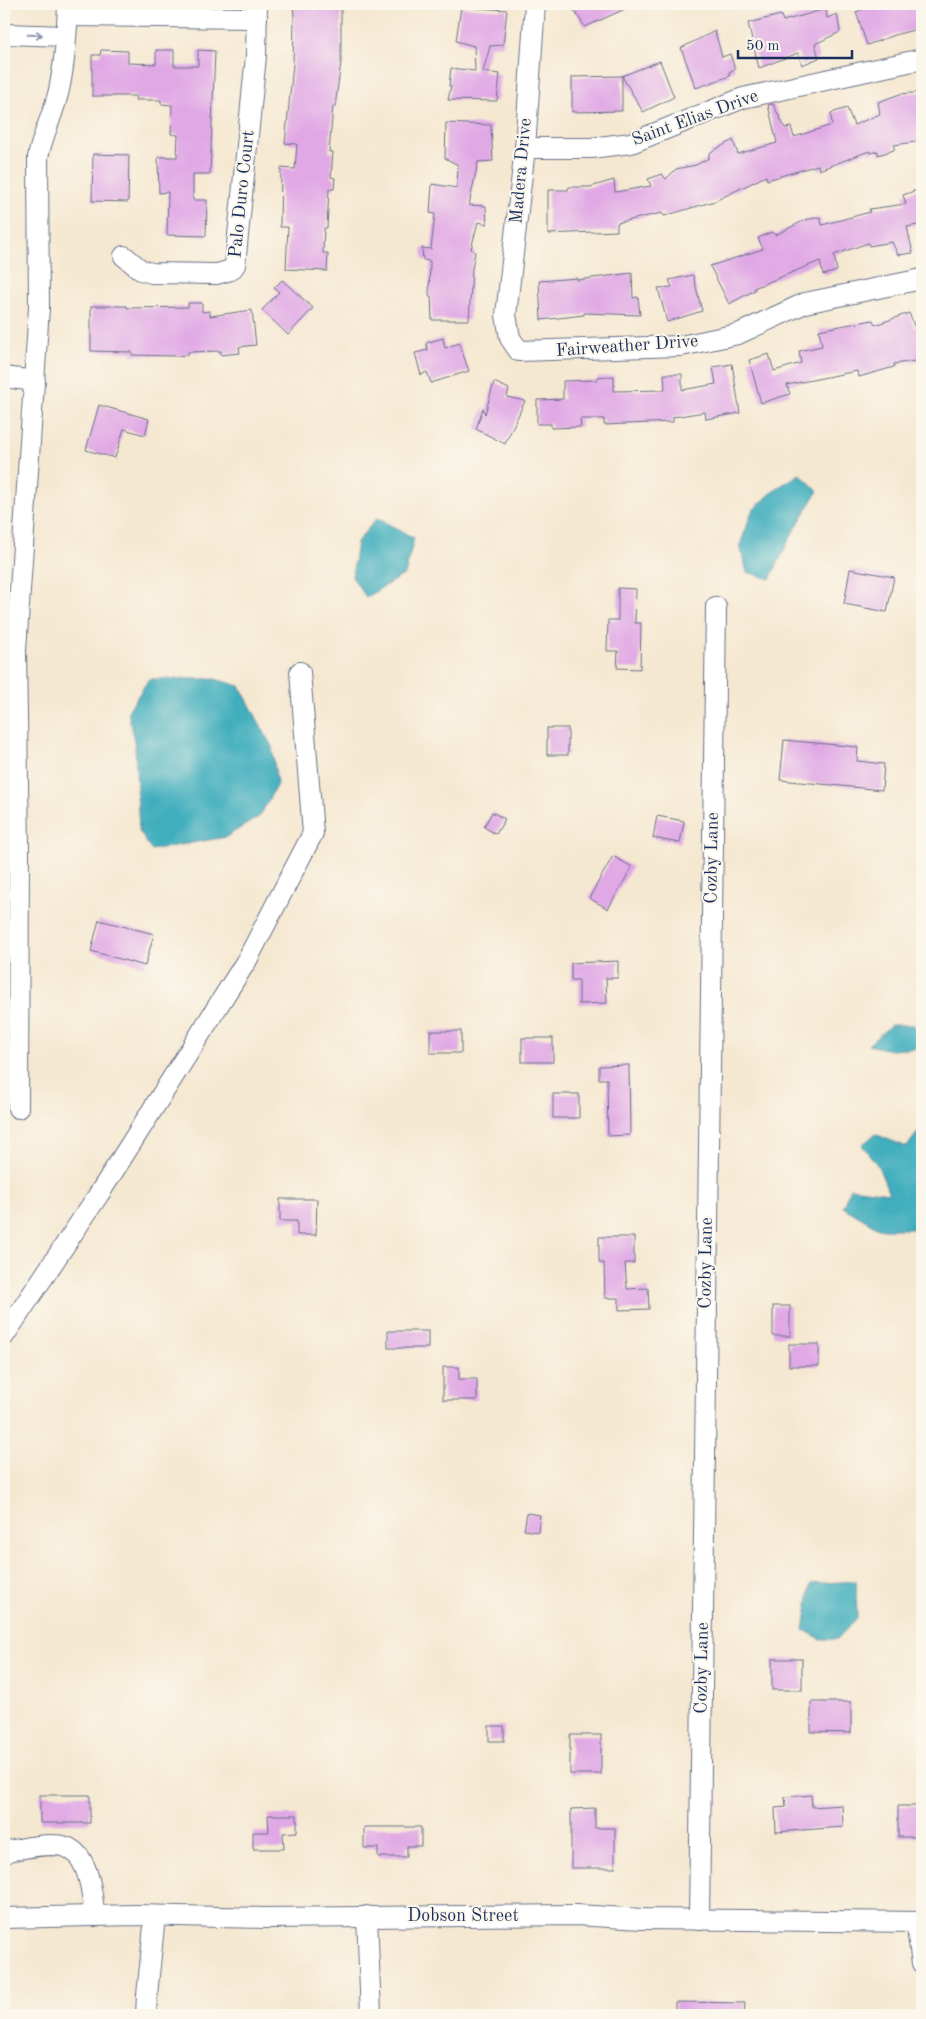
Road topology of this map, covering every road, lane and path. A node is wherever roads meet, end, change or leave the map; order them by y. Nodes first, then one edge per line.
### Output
1 (535, 4) edge
2 (257, 11) edge
3 (67, 19) edge
4 (4, 34) edge
5 (922, 59) edge
6 (525, 148) junction
7 (124, 256) dead end
8 (922, 279) edge
9 (510, 338) joint
10 (4, 377) edge
11 (35, 381) junction
12 (716, 607) dead end
13 (300, 672) dead end
14 (11, 798) edge
15 (18, 1108) dead end
16 (4, 1336) edge
17 (4, 1854) edge
18 (94, 1916) junction
19 (155, 1916) junction
20 (367, 1916) junction
21 (4, 1918) edge
22 (698, 1920) junction
23 (919, 1922) edge
24 (922, 1963) edge
25 (146, 2015) edge
26 (371, 2015) edge

1 - 6 street, Madera Drive
2 - 3 street
2 - 7 street, Palo Duro Court
4 -> 3 street
3 - 11 street
5 - 6 street, Saint Elias Drive
6 - 9 street, Madera Drive
8 - 9 street, Fairweather Drive
10 - 11 street
11 - 14 street
12 - 22 street, Cozby Lane
13 - 16 street
14 - 15 street
17 - 18 street
18 - 19 street, Dobson Street
18 - 21 street, Dobson Street
19 - 20 street, Dobson Street
19 - 25 street
20 - 22 street, Dobson Street
20 - 26 street
22 - 23 street, Dobson Street
23 - 24 street

